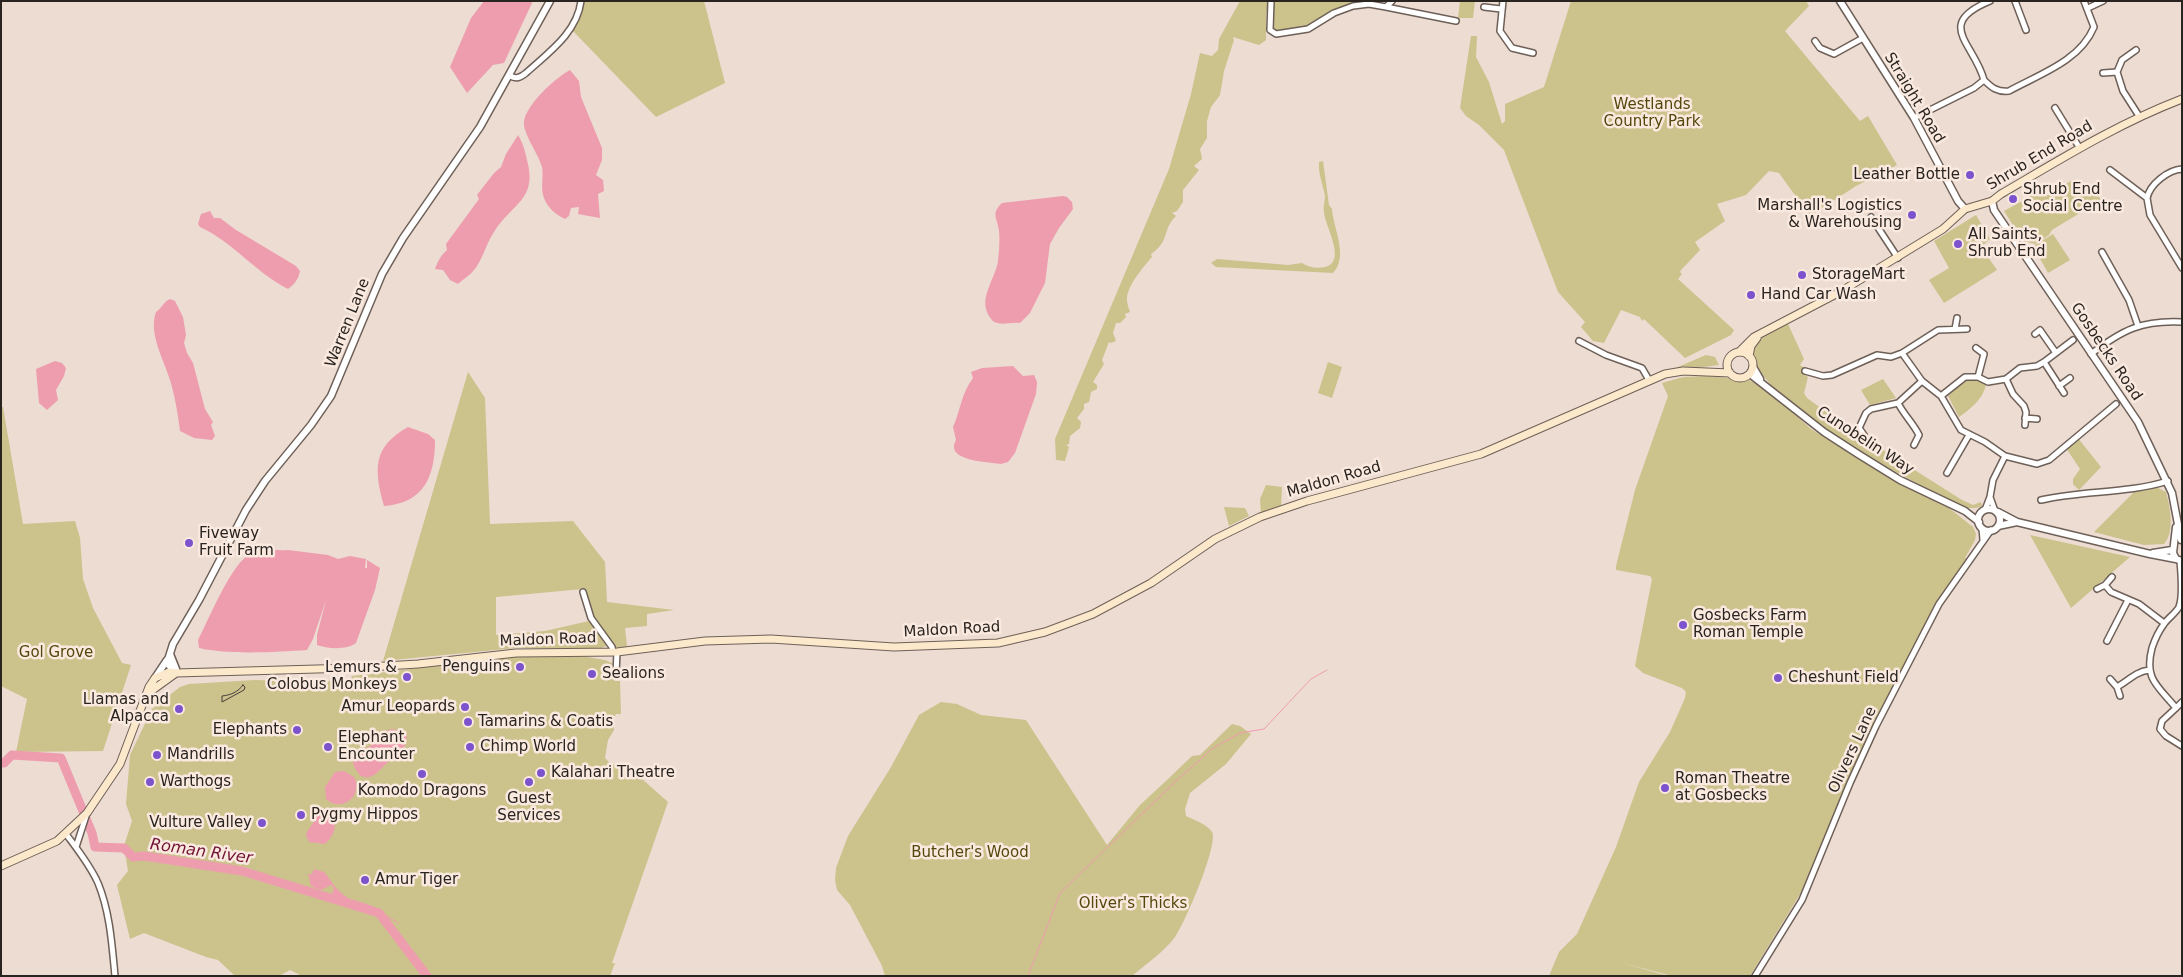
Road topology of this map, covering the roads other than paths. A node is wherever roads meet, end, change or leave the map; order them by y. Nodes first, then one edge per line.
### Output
1 (550, 1) edge
2 (580, 1) edge
3 (1271, 1) edge
4 (1392, 1) edge
5 (1503, 1) edge
6 (1840, 1) edge
7 (1990, 1) edge
8 (2015, 1) edge
9 (2084, 1) edge
10 (2103, 1) edge
11 (1386, 7) junction
12 (1484, 7) dead end
13 (2088, 8) junction
14 (1501, 9) junction
15 (1456, 21) dead end
16 (2026, 30) dead end
17 (1863, 38) junction
18 (1815, 41) dead end
19 (2136, 50) dead end
20 (1533, 52) dead end
21 (2117, 72) junction
22 (2103, 73) dead end
23 (510, 76) junction
24 (1984, 80) junction
25 (2182, 99) edge
26 (2055, 108) dead end
27 (2138, 116) junction
28 (1914, 118) junction
29 (2079, 148) junction
30 (2182, 169) edge
31 (2110, 170) dead end
32 (2147, 198) junction
33 (1992, 202) junction
34 (1965, 209) junction
35 (1870, 217) dead end
36 (2102, 252) dead end
37 (1898, 258) junction
38 (2182, 268) edge
39 (1957, 318) dead end
40 (2182, 322) edge
41 (2138, 326) junction
42 (1955, 329) junction
43 (1966, 329) dead end
44 (1760, 334) junction
45 (2035, 334) dead end
46 (2073, 340) dead end
47 (1579, 341) dead end
48 (1976, 348) dead end
49 (1739, 352) junction
50 (2056, 352) junction
51 (1902, 353) junction
52 (2091, 354) junction
53 (1749, 356) junction
54 (2044, 362) junction
55 (1727, 364) junction
56 (1751, 370) junction
57 (1705, 371) junction
58 (1805, 371) dead end
59 (1730, 373) junction
60 (1812, 375) junction
61 (1978, 377) junction
62 (2070, 378) dead end
63 (2006, 379) junction
64 (1649, 380) junction
65 (1922, 381) junction
66 (1810, 382) dead end
67 (2059, 386) junction
68 (2064, 393) dead end
69 (1941, 396) junction
70 (1898, 403) junction
71 (2103, 404) dead end
72 (2116, 404) dead end
73 (2108, 410) junction
74 (2026, 418) junction
75 (2037, 419) dead end
76 (1852, 425) dead end
77 (2025, 425) dead end
78 (1859, 428) junction
79 (1925, 432) dead end
80 (1864, 435) dead end
81 (1919, 435) junction
82 (1969, 435) junction
83 (1914, 445) dead end
84 (2005, 456) junction
85 (1957, 471) dead end
86 (2168, 481) junction
87 (1990, 496) junction
88 (2041, 500) dead end
89 (1965, 511) junction
90 (1983, 511) junction
91 (1996, 512) junction
92 (2018, 522) junction
93 (1981, 525) junction
94 (1998, 526) junction
95 (2176, 526) junction
96 (1991, 530) junction
97 (2181, 539) edge
98 (1983, 540) junction
99 (2173, 547) junction
100 (2150, 554) junction
101 (2179, 560) edge
102 (2181, 573) edge
103 (2112, 577) dead end
104 (2105, 585) junction
105 (2097, 590) dead end
106 (583, 592) dead end
107 (2128, 600) junction
108 (2164, 623) junction
109 (2107, 641) dead end
110 (615, 652) junction
111 (168, 657) junction
112 (2148, 670) junction
113 (176, 673) junction
114 (616, 674) dead end
115 (155, 678) junction
116 (2110, 680) dead end
117 (2117, 687) junction
118 (147, 694) junction
119 (2120, 696) dead end
120 (2182, 702) edge
121 (2176, 708) junction
122 (2182, 746) edge
123 (87, 813) junction
124 (66, 834) junction
125 (76, 847) junction
126 (1, 866) edge
127 (115, 976) edge
128 (1755, 976) edge

1 - 23 street, Warren Lane
2 - 23 street
3 - 11 street
4 - 11 street
5 - 14 street
6 - 17 street, Straight Road
7 - 24 street
8 - 16 street
9 - 13 street
10 - 13 street
11 - 15 street
12 - 14 street
13 - 24 street
14 - 20 street
17 - 18 street
17 - 28 street, Straight Road
19 - 21 street
21 - 22 street
21 - 27 street
23 - 111 street, Warren Lane
24 - 28 street
25 - 27 main road, Shrub End Road
26 - 29 street
27 - 29 main road, Shrub End Road
28 - 34 street, Straight Road
29 - 33 main road, Shrub End Road
30 - 32 street
31 - 32 street
32 - 38 street
33 - 34 main road, Shrub End Road
33 - 52 street, Gosbecks Road
34 - 37 main road, Shrub End Road
35 - 37 street
36 - 41 street
37 - 44 main road, Shrub End Road
39 - 42 street
40 - 41 street
41 - 52 street
42 - 43 street
42 - 51 street
44 - 49 main road, Shrub End Road
44 - 53 main road
45 - 50 street
46 - 50 street
47 - 64 street
48 - 61 street
49 - 53 main road
49 - 55 main road
50 - 54 street
51 - 60 street
51 - 65 street
52 - 86 street, Gosbecks Road
53 - 56 main road
54 - 63 street
54 - 67 street
55 - 57 main road, Maldon Road
55 - 59 main road
56 - 59 main road
56 - 89 street, Cunobelin Way
57 - 59 main road, Maldon Road
57 - 64 main road, Maldon Road
58 - 60 street
60 - 66 street
61 - 63 street
61 - 69 street
62 - 67 street
63 - 74 street
64 - 110 main road, Maldon Road
65 - 69 street
65 - 70 street
67 - 68 street
69 - 82 street
70 - 78 street
70 - 81 street
71 - 73 street
72 - 73 street
73 - 84 street
74 - 75 street
74 - 77 street
76 - 78 street
78 - 80 street
79 - 81 street
81 - 83 street
82 - 84 street
82 - 85 street
84 - 87 street
86 - 88 street
86 - 95 street, Gosbecks Road
87 - 90 street
87 - 91 street
89 - 90 street, Cunobelin Way
89 - 93 street, Cunobelin Way
90 - 91 street
90 - 93 street
91 - 92 street
91 - 94 street
92 - 94 street
92 - 100 street
93 - 96 street
93 - 98 street
94 - 96 street
95 - 97 street, Gosbecks Road
95 - 99 street, Gosbecks Road
96 - 98 street, Olivers Lane
97 - 99 street
98 - 128 street, Olivers Lane
99 - 100 street
99 - 101 street
100 - 101 street
101 - 102 street
102 - 108 street
103 - 104 street
104 - 105 street
104 - 107 street
106 - 110 street
107 - 108 street
107 - 109 street
108 - 112 street
110 - 113 main road, Maldon Road
110 - 114 street
111 - 113 street
111 - 115 street, Warren Lane
112 - 117 street
112 - 121 street
113 - 115 main road, Maldon Road
113 - 118 main road
115 - 118 main road
116 - 117 street
117 - 119 street
118 - 123 main road
120 - 121 street
121 - 122 street
123 - 124 main road
123 - 125 street
124 - 125 street
124 - 126 main road
125 - 127 street

